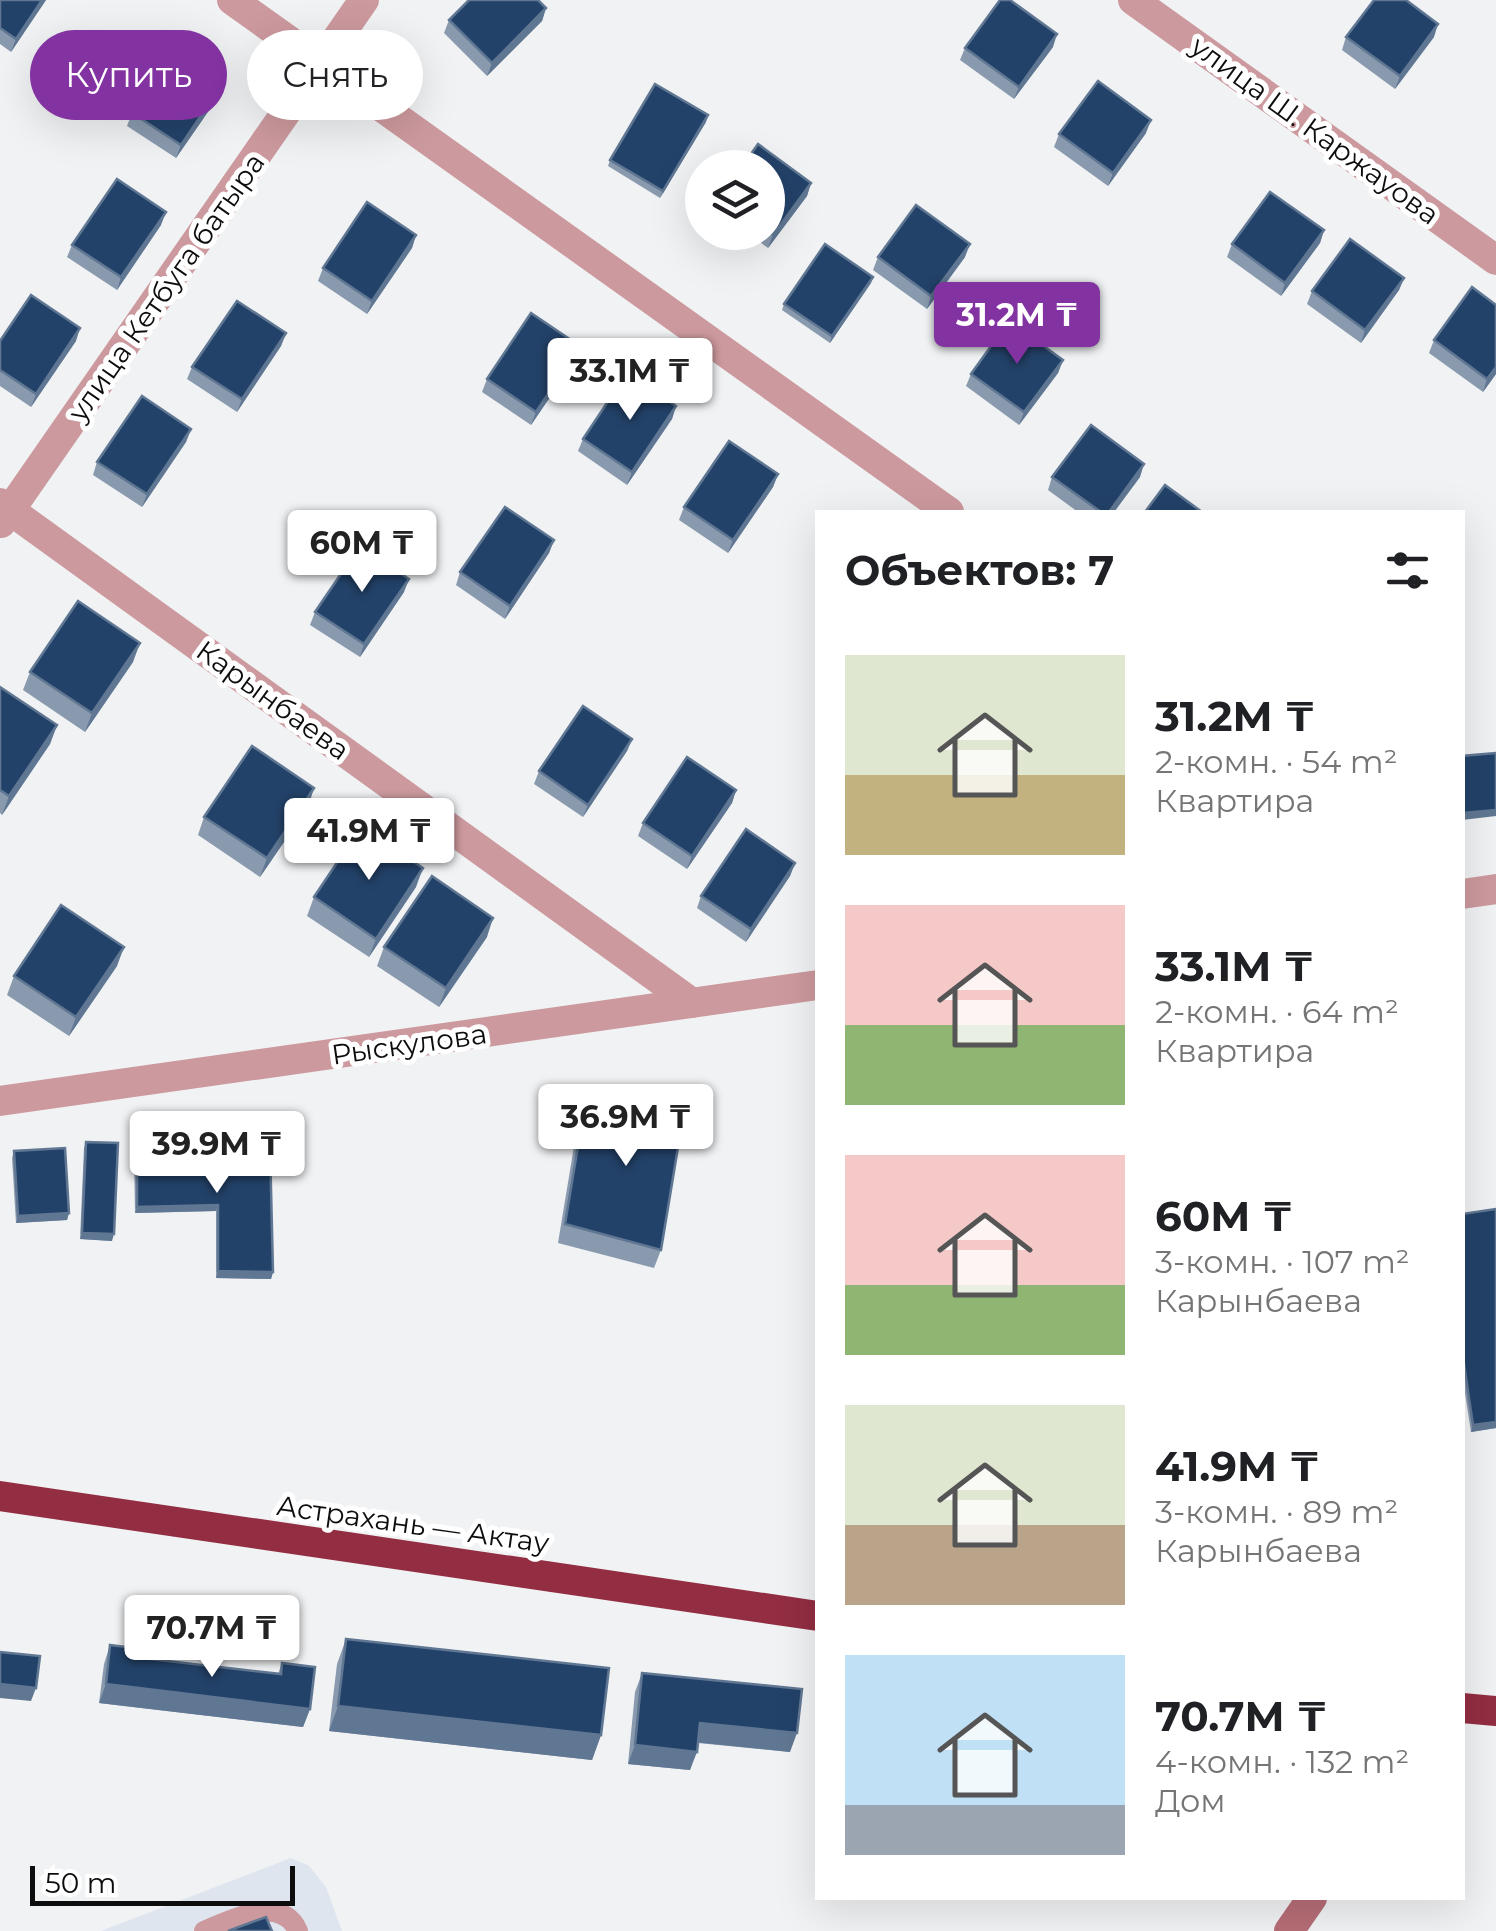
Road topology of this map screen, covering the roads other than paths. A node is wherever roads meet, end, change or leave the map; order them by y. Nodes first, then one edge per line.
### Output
1 (232, 0) edge
2 (364, 0) edge
3 (1133, 0) edge
4 (275, 30) edge
5 (344, 30) edge
6 (283, 120) edge
7 (402, 120) edge
8 (1496, 260) edge
9 (946, 510) edge
10 (4, 512) edge
11 (1496, 889) edge
12 (1465, 894) edge
13 (815, 984) edge
14 (692, 1003) junction
15 (0, 1101) edge
16 (0, 1496) edge
17 (815, 1616) edge
18 (1465, 1708) edge
19 (1496, 1711) edge
20 (1311, 1900) edge
21 (204, 1931) edge
22 (298, 1931) edge
23 (1289, 1931) edge

1 - 4 street
2 - 5 street, улица Кетбуга батыра
3 - 8 street, улица Ш. Каржауова
6 - 10 street, улица Кетбуга батыра
7 - 9 street
10 - 14 street, Карынбаева
11 - 12 street
13 - 14 street, Рыскулова
14 - 15 street, Рыскулова
16 - 17 highway, Астрахань — Актау
18 - 19 highway
20 - 23 street
21 - 22 lane

